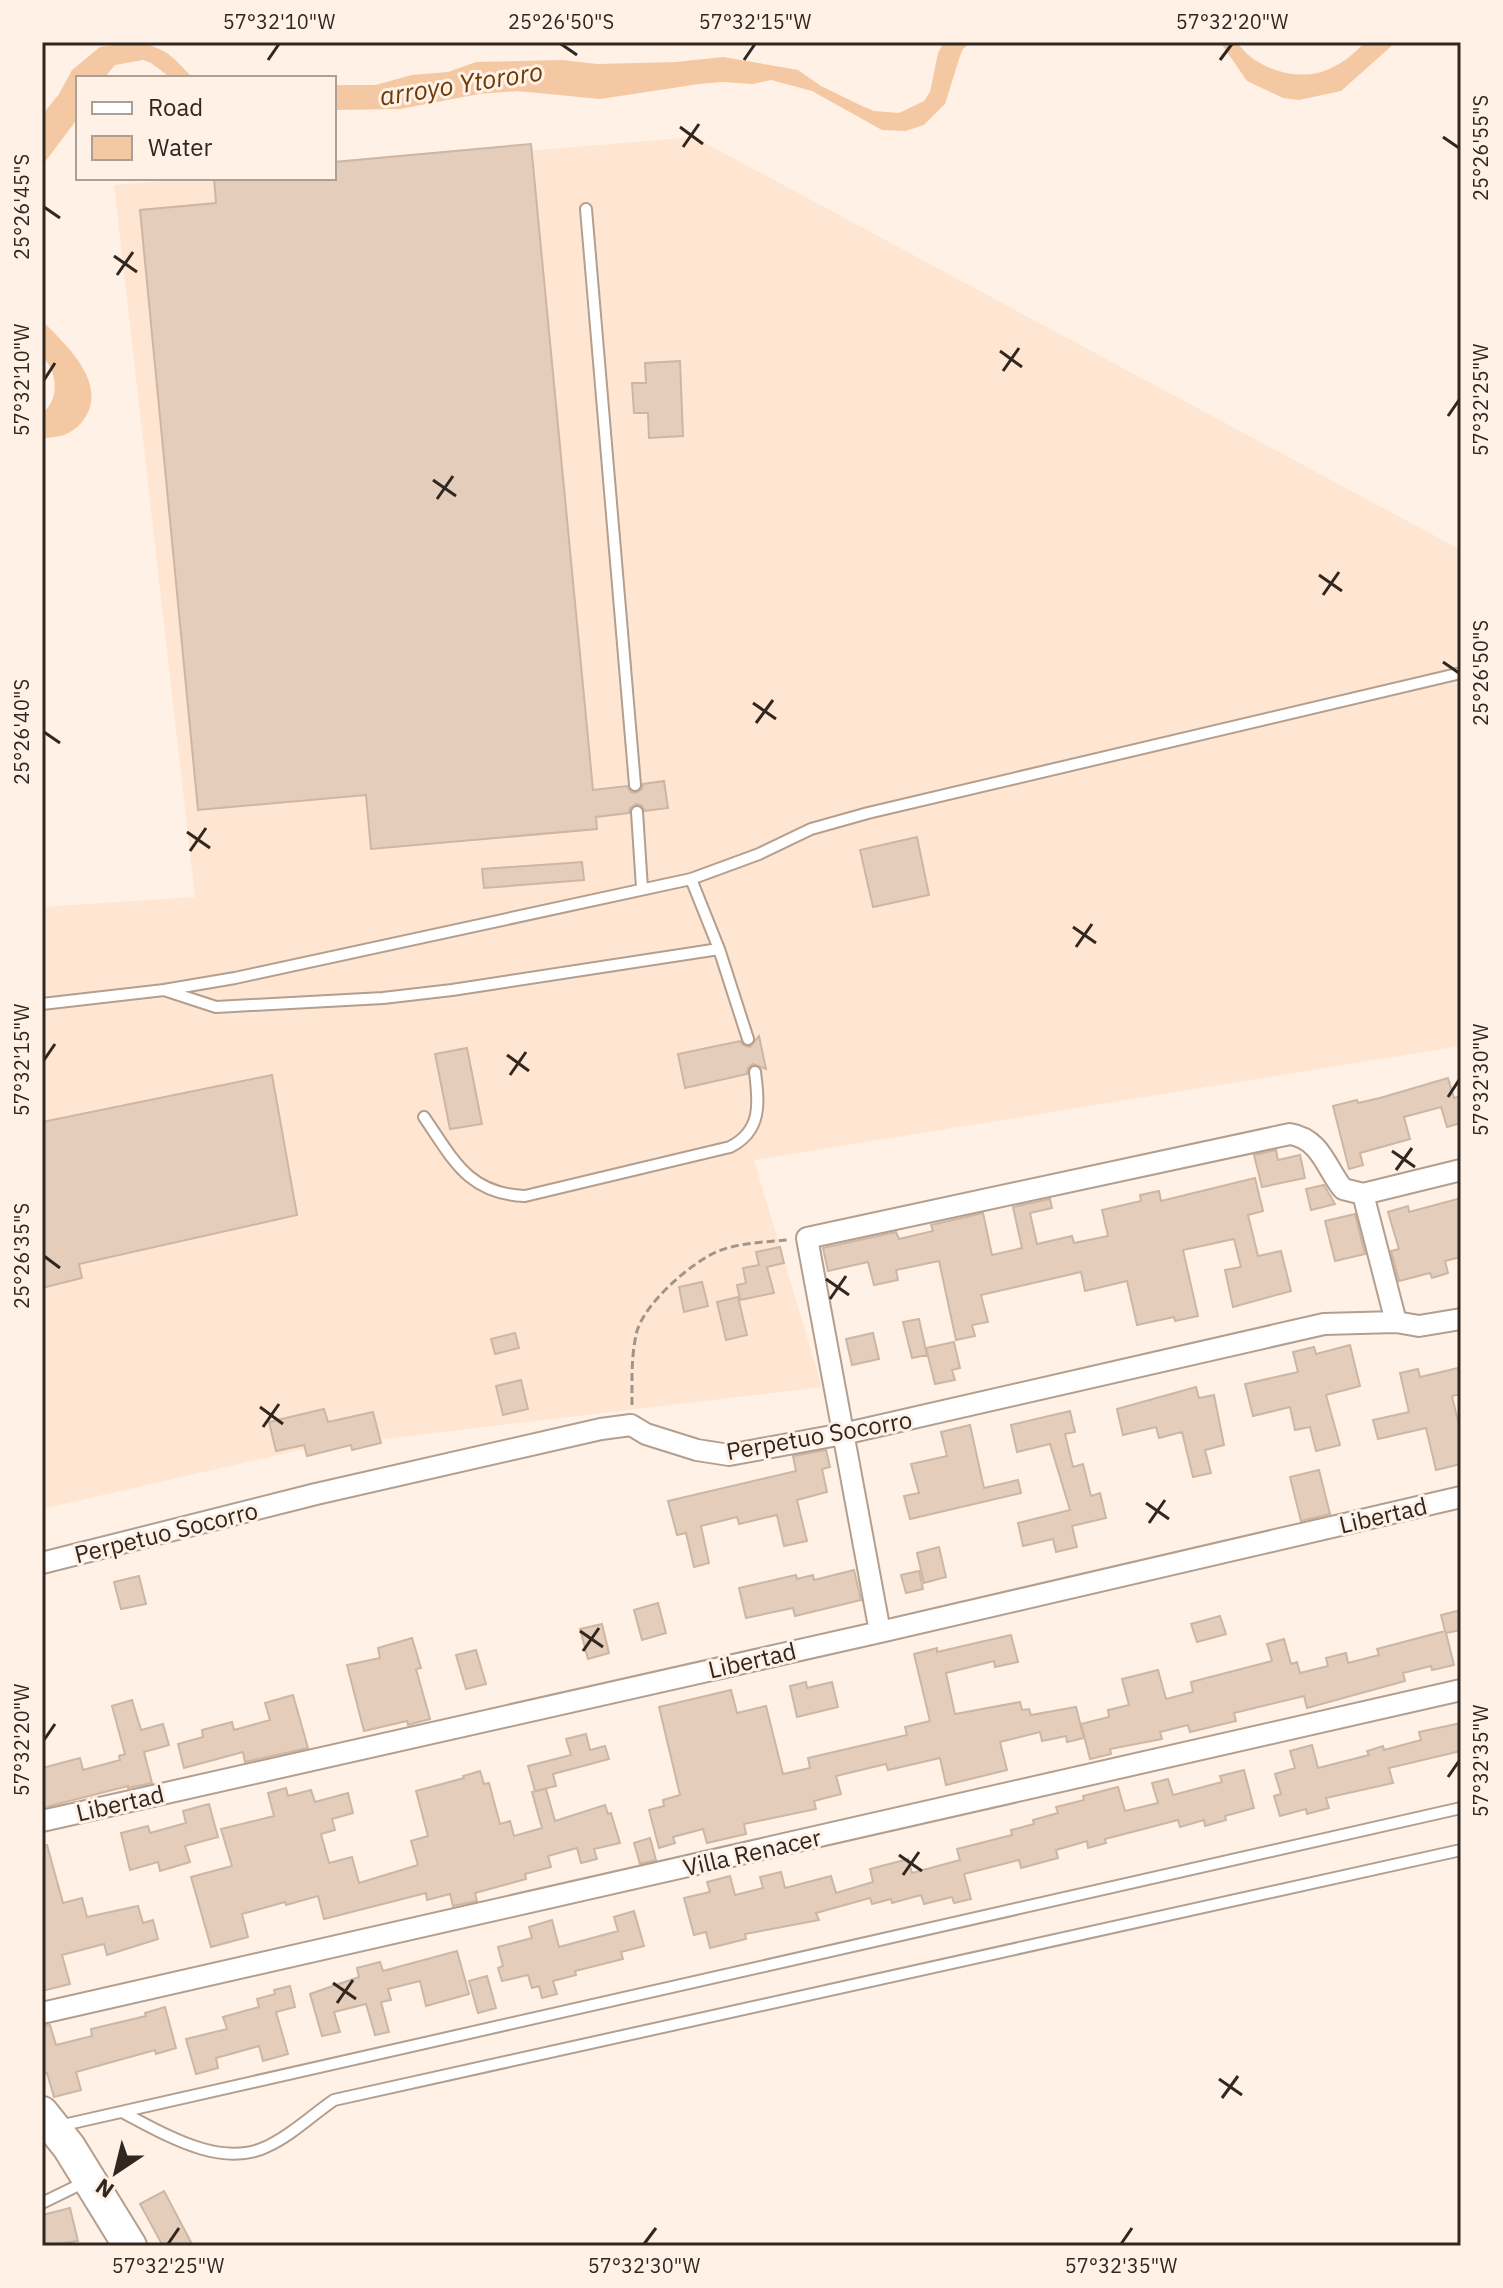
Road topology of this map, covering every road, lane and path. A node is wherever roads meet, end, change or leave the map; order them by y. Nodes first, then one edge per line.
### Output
1 (586, 209) dead end
2 (1461, 673) edge
3 (635, 785) dead end
4 (637, 812) dead end
5 (691, 879) junction
6 (642, 888) junction
7 (719, 949) junction
8 (164, 990) junction
9 (42, 1004) edge
10 (748, 1039) dead end
11 (755, 1072) dead end
12 (424, 1117) dead end
13 (1461, 1170) edge
14 (1363, 1194) junction
15 (807, 1238) junction
16 (1461, 1319) edge
17 (1396, 1322) junction
18 (631, 1425) junction
19 (843, 1434) junction
20 (1461, 1497) edge
21 (42, 1563) edge
22 (880, 1632) junction
23 (1461, 1690) edge
24 (1461, 1808) edge
25 (42, 1821) edge
26 (1461, 1850) edge
27 (42, 2013) edge
28 (122, 2112) junction
29 (48, 2120) edge
30 (90, 2179) junction
31 (42, 2203) edge
32 (130, 2246) edge

1 - 3 lane
2 - 5 lane
4 - 6 lane
5 - 6 lane
5 - 7 lane
6 - 8 lane
7 - 8 lane
7 - 10 lane
8 - 9 lane
11 - 12 lane
13 - 14 street
14 - 15 street
14 - 17 street
15 - 18 path
15 - 19 street
16 - 17 street, Perpetuo Socorro
17 - 19 street, Perpetuo Socorro
18 - 19 street, Perpetuo Socorro
18 - 21 street, Perpetuo Socorro
19 - 22 street
20 - 22 street, Libertad
22 - 25 street, Libertad
23 - 27 street, Villa Renacer
24 - 28 lane
26 - 28 lane
28 - 29 lane
29 - 30 main road
30 - 31 lane
30 - 32 main road

